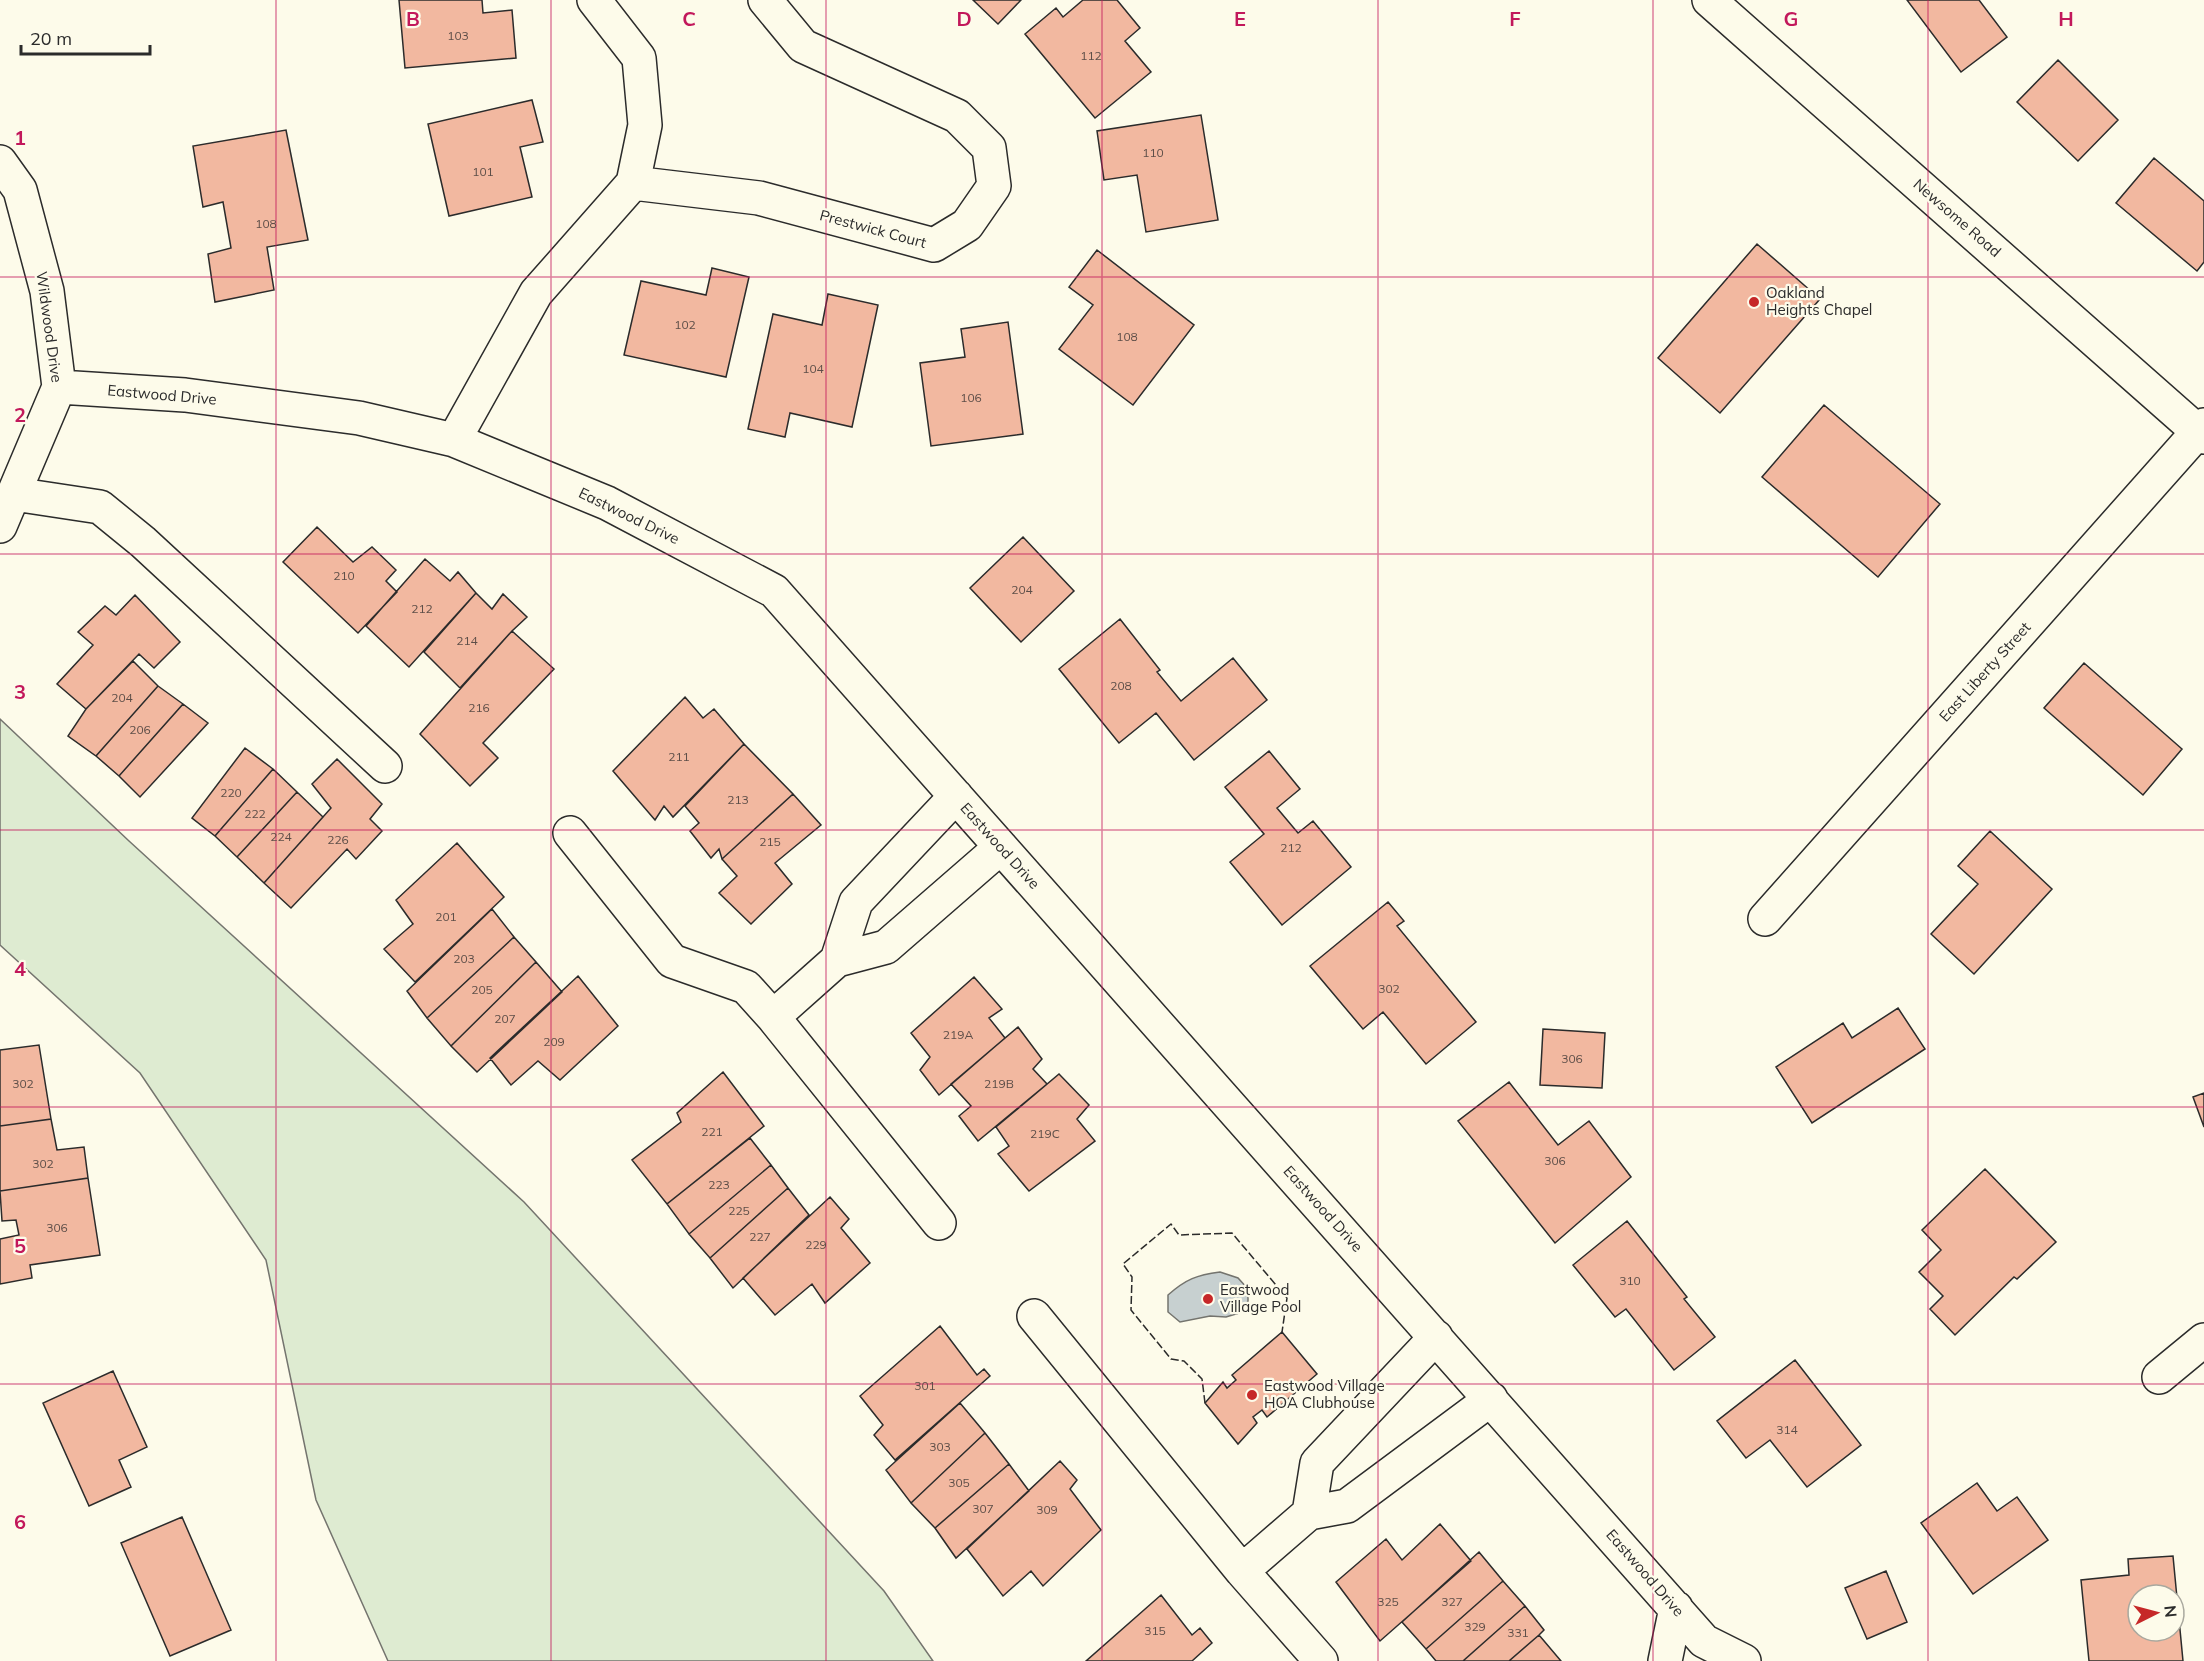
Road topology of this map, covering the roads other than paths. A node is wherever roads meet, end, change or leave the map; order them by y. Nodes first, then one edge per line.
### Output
1 (594, 0) edge
2 (765, 0) edge
3 (1709, 0) edge
4 (0, 162) edge
5 (633, 183) junction
6 (59, 387) junction
7 (2202, 431) edge
8 (454, 440) junction
9 (14, 494) junction
10 (0, 526) edge
11 (386, 766) dead end
12 (956, 796) junction
13 (570, 833) dead end
14 (1001, 847) junction
15 (1765, 919) dead end
16 (837, 960) junction
17 (774, 1017) junction
18 (939, 1222) dead end
19 (1034, 1316) dead end
20 (1436, 1337) junction
21 (2204, 1340) edge
22 (2159, 1377) dead end
23 (1491, 1399) junction
24 (1309, 1513) junction
25 (1242, 1571) junction
26 (1676, 1608) junction
27 (1735, 1659) edge
28 (1320, 1661) edge
29 (1665, 1661) edge

1 - 5 street
2 - 5 street, Prestwick Court
3 - 7 street, Newsome Road
4 - 6 street, Wildwood Drive
5 - 8 street
6 - 8 street, Eastwood Drive
6 - 9 street, Wildwood Drive
7 - 15 street, East Liberty Street
8 - 12 street, Eastwood Drive
9 - 10 street, Wildwood Drive
9 - 11 street
12 - 14 street, Eastwood Drive
12 - 16 street
13 - 17 street
14 - 16 street
14 - 20 street, Eastwood Drive
16 - 17 street
17 - 18 street
19 - 25 street
20 - 23 street, Eastwood Drive
20 - 24 street
21 - 22 street
23 - 24 street
23 - 26 street, Eastwood Drive
24 - 25 street
25 - 28 street
26 - 27 street, Eastwood Drive
26 - 29 street

